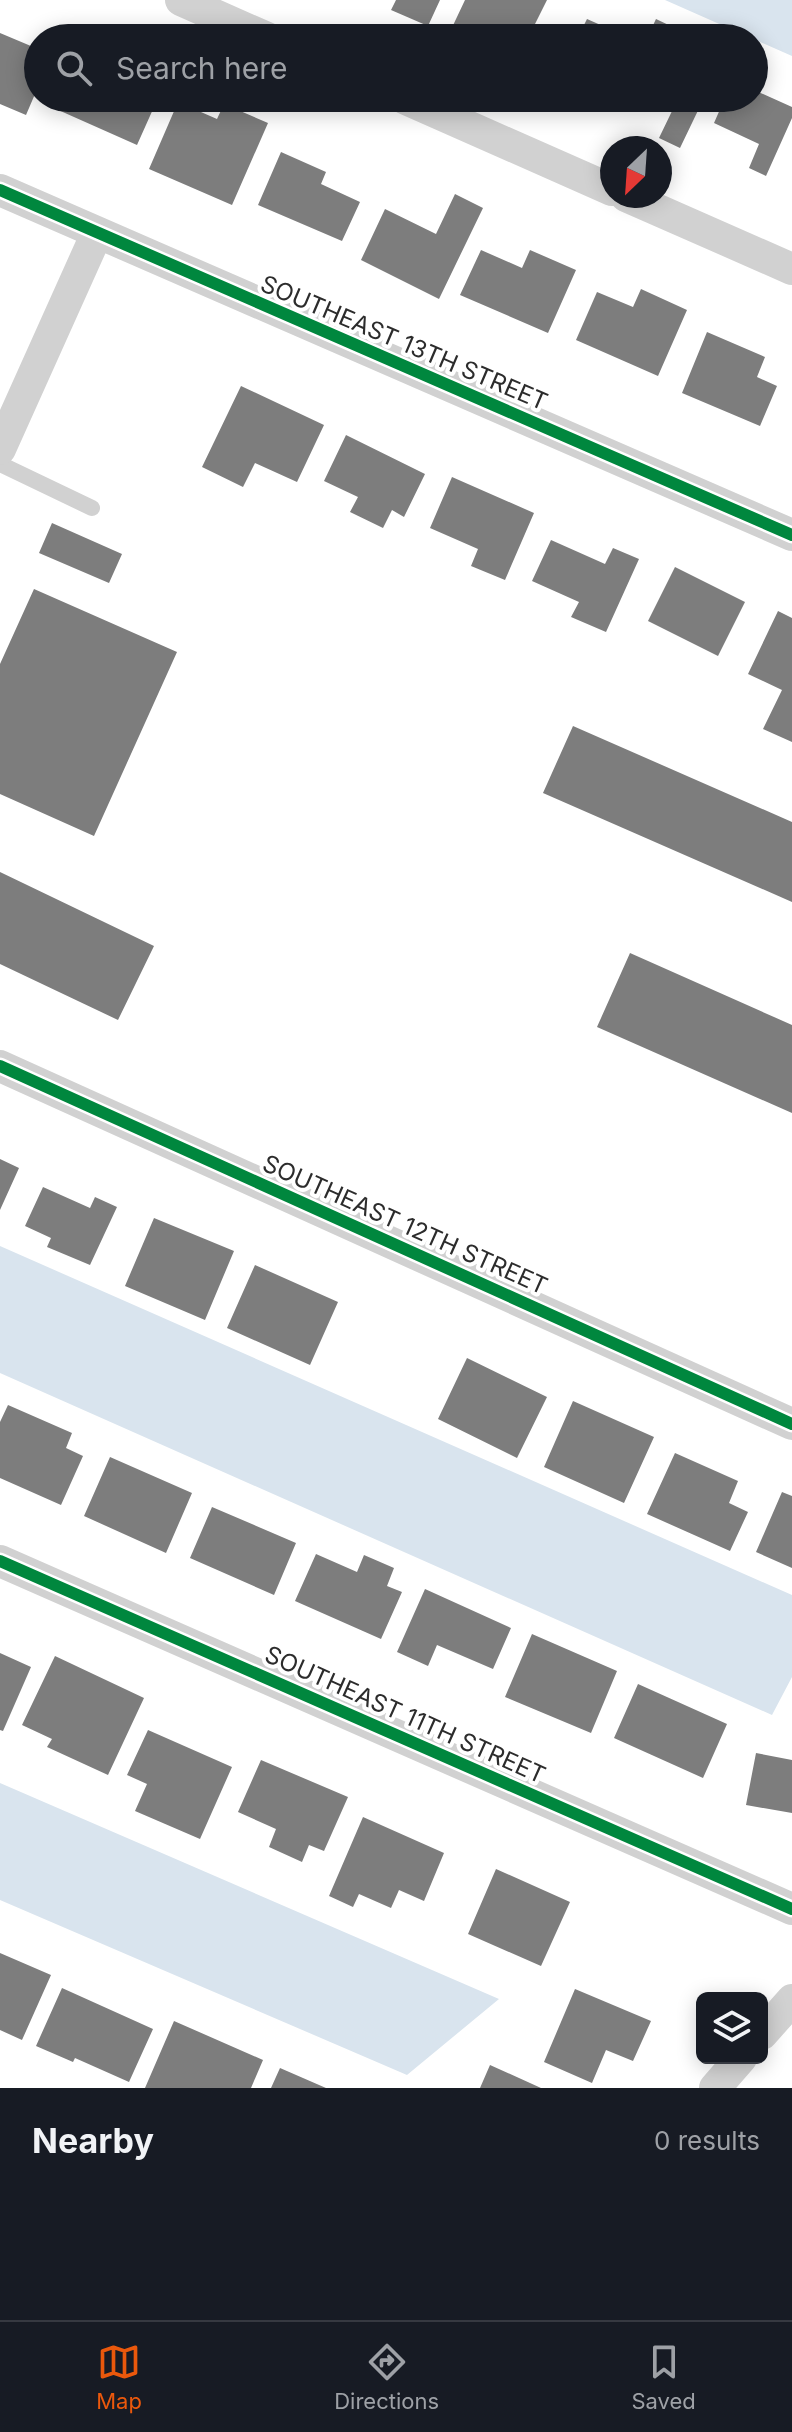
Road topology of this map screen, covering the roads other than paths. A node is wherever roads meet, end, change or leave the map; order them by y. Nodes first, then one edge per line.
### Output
1 (181, 0) edge
2 (235, 24) edge
3 (436, 112) edge
4 (600, 185) edge
5 (0, 190) edge
6 (653, 208) edge
7 (97, 233) junction
8 (792, 269) edge
9 (0, 449) edge
10 (0, 464) edge
11 (92, 508) dead end
12 (792, 535) edge
13 (0, 1066) edge
14 (792, 1424) edge
15 (0, 1561) edge
16 (792, 1909) edge
17 (792, 2000) edge
18 (768, 2027) edge
19 (736, 2064) edge
20 (715, 2088) edge

1 - 2 street
3 - 4 street
5 - 7 street, SOUTHEAST 13TH STREET
6 - 8 street
7 - 9 street
7 - 12 street, SOUTHEAST 13TH STREET
10 - 11 lane
13 - 14 street, SOUTHEAST 12TH STREET
15 - 16 street, SOUTHEAST 11TH STREET
17 - 18 street
19 - 20 street

